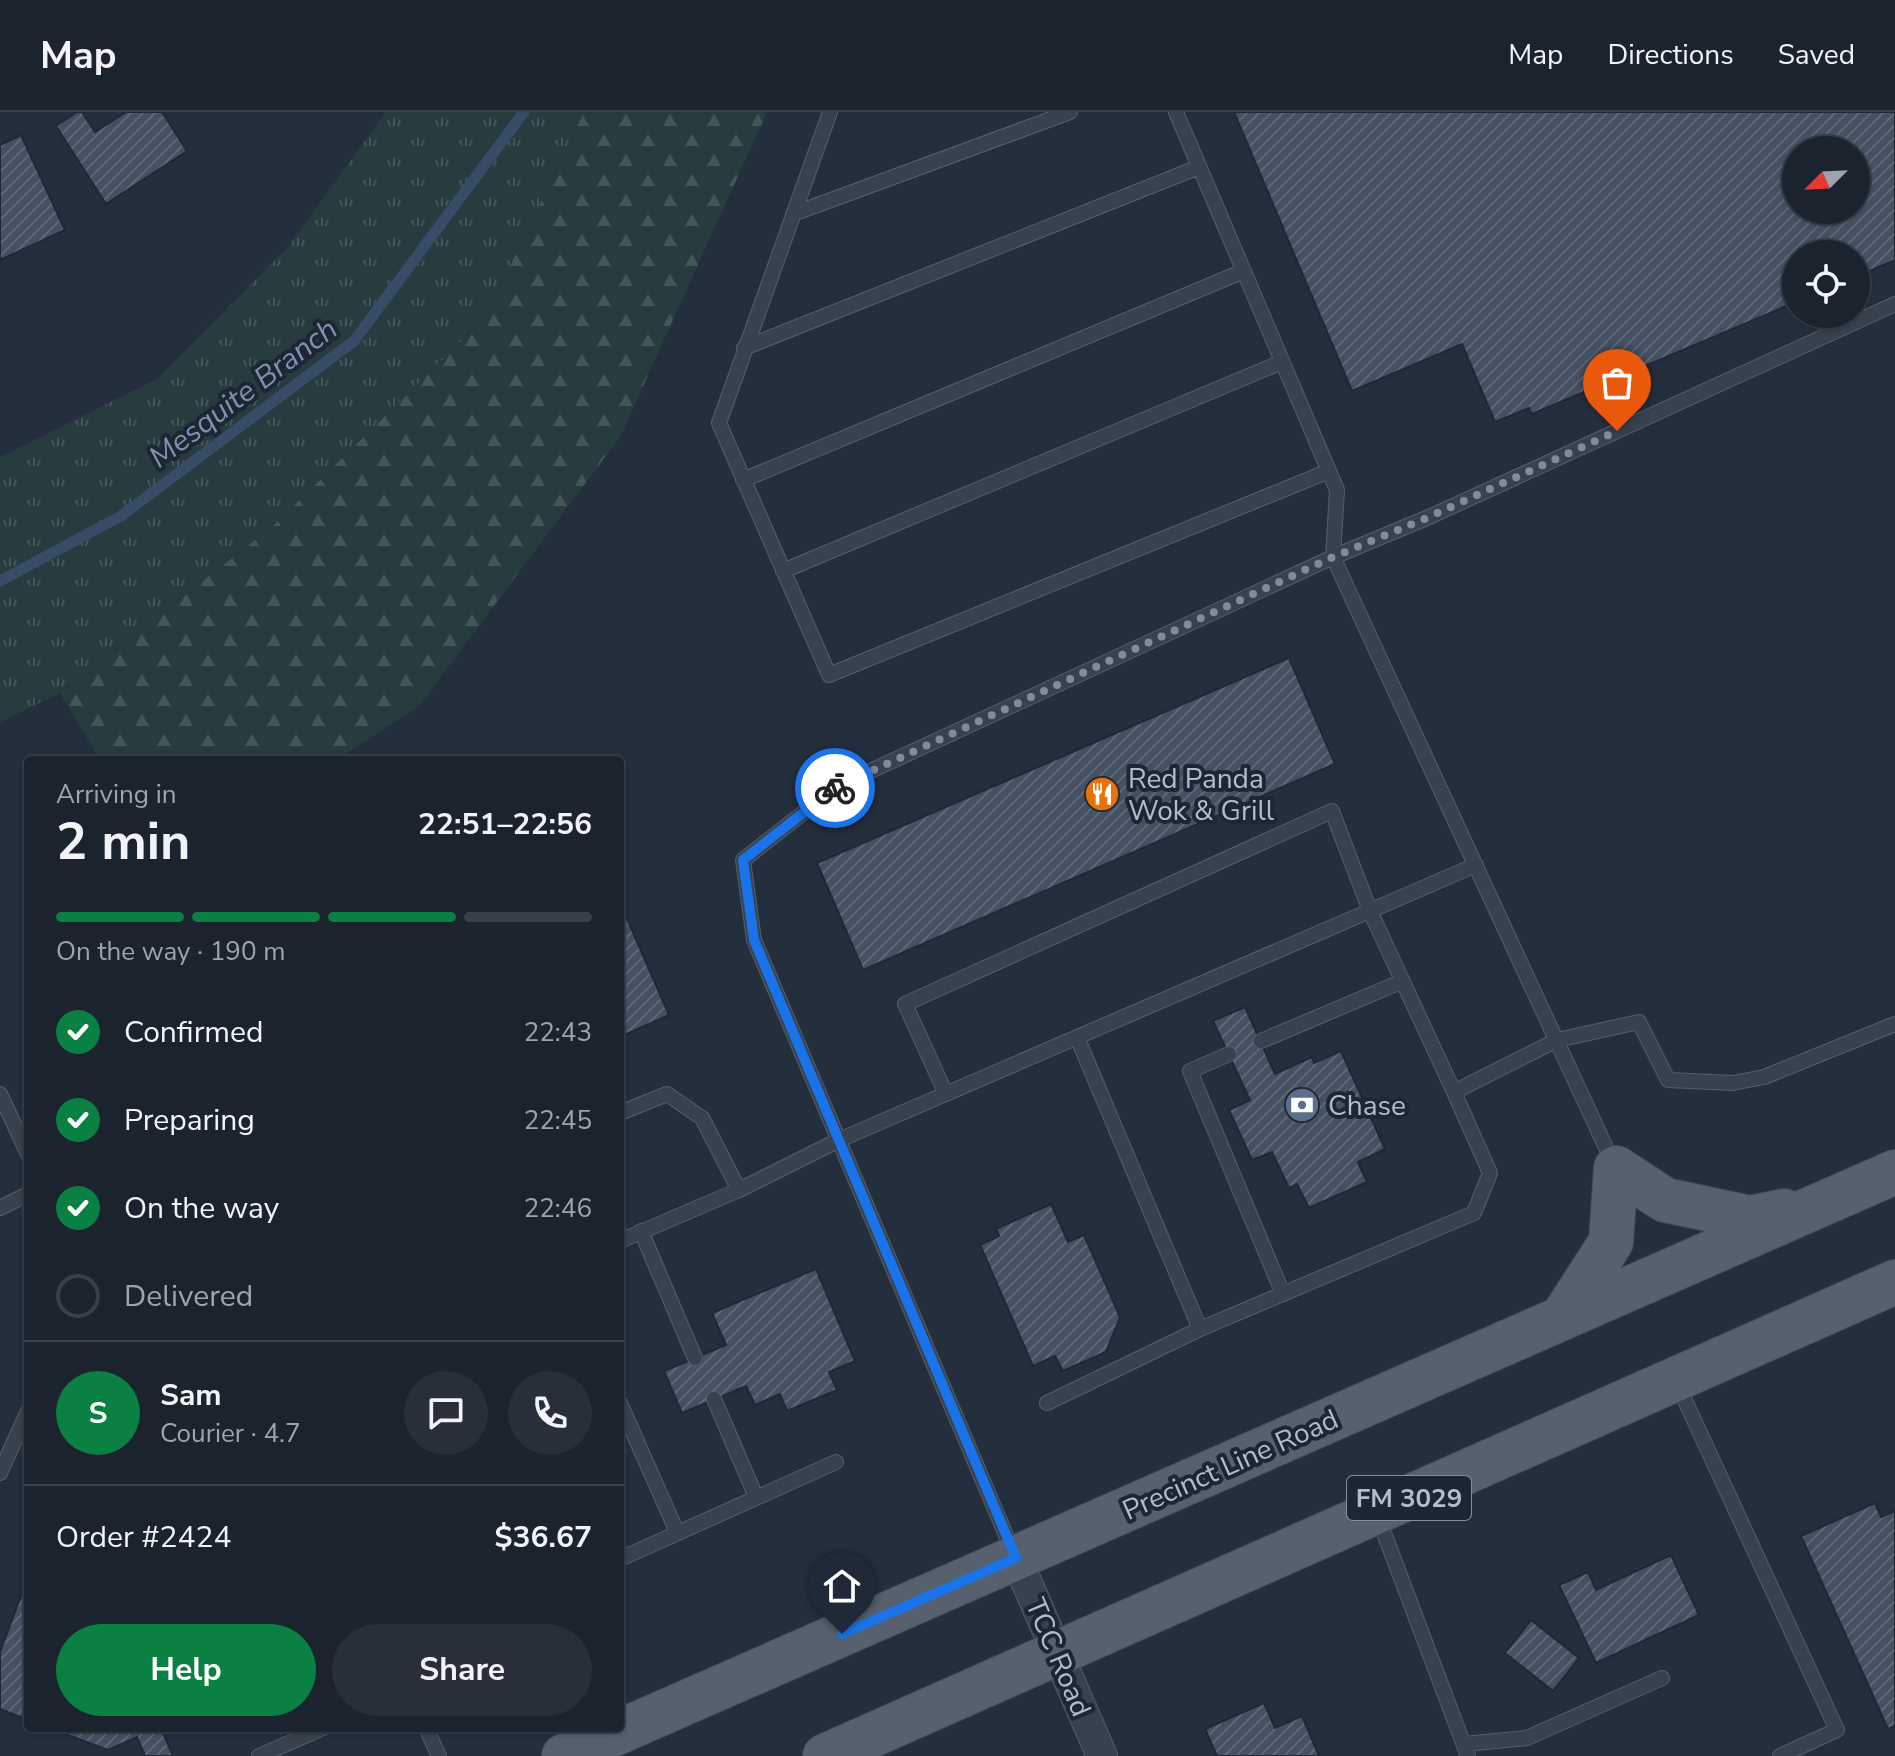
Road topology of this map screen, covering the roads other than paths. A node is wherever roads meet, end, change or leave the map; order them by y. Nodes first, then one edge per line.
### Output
1 (830, 112) edge
2 (1070, 112) edge
3 (1176, 112) edge
4 (1199, 167) junction
5 (793, 214) junction
6 (1244, 271) junction
7 (1895, 304) edge
8 (744, 348) junction
9 (1282, 362) junction
10 (1329, 471) junction
11 (743, 480) junction
12 (1333, 557) junction
13 (783, 571) junction
14 (1476, 865) junction
15 (1370, 911) junction
16 (1403, 981) junction
17 (1895, 1024) edge
18 (1077, 1037) junction
19 (1557, 1040) junction
20 (1261, 1041) dead end
21 (1229, 1054) dead end
22 (1454, 1092) junction
23 (0, 1094) edge
24 (946, 1094) junction
25 (624, 1111) edge
26 (839, 1140) junction
27 (24, 1145) edge
28 (1616, 1168) junction
29 (1895, 1172) edge
30 (739, 1190) junction
31 (24, 1196) edge
32 (1824, 1203) junction
33 (0, 1208) edge
34 (641, 1231) junction
35 (624, 1239) edge
36 (1895, 1282) edge
37 (1283, 1294) junction
38 (1562, 1318) junction
39 (1200, 1329) junction
40 (695, 1358) dead end
41 (1676, 1380) junction
42 (714, 1399) dead end
43 (1047, 1403) dead end
44 (624, 1412) edge
45 (24, 1422) edge
46 (836, 1462) dead end
47 (0, 1473) edge
48 (756, 1497) junction
49 (1376, 1512) junction
50 (677, 1532) junction
51 (624, 1557) edge
52 (1016, 1558) junction
53 (1057, 1653) junction
54 (1662, 1678) dead end
55 (624, 1730) edge
56 (314, 1732) edge
57 (428, 1732) edge
58 (619, 1732) edge
59 (1466, 1750) edge
60 (259, 1756) edge
61 (439, 1756) edge
62 (564, 1756) edge
63 (825, 1756) edge
64 (1102, 1756) edge
65 (1780, 1756) edge

1 - 5 lane
2 - 5 lane
3 - 4 lane
4 - 6 lane
4 - 8 lane
5 - 8 lane
6 - 9 lane
6 - 11 lane
7 - 12 lane
8 - 11 lane
9 - 10 lane
9 - 13 lane
10 - 12 lane
10 - 13 lane
11 - 13 lane
12 - 14 lane
12 - 26 lane
14 - 15 lane
14 - 19 lane
15 - 16 lane
15 - 18 lane
15 - 24 lane
16 - 20 lane
16 - 22 lane
17 - 19 lane
18 - 24 lane
18 - 39 lane
19 - 22 lane
19 - 28 lane
21 - 37 lane
22 - 37 lane
23 - 27 lane
24 - 26 lane
25 - 30 lane
26 - 30 lane
26 - 52 lane
28 - 32 main road
28 - 38 main road
29 - 32 main road, Precinct Line Road
30 - 34 lane
31 - 33 lane
32 - 38 main road, Precinct Line Road
34 - 35 lane
34 - 40 lane
36 - 41 main road, FM 3029
37 - 39 lane
38 - 52 main road, Precinct Line Road
39 - 43 lane
41 - 49 main road, FM 3029
41 - 65 lane
42 - 48 lane
44 - 50 lane
45 - 47 lane
46 - 48 lane
48 - 50 lane
49 - 53 main road, FM 3029
49 - 59 lane
50 - 51 lane
52 - 53 street, TCC Road
52 - 55 main road, Precinct Line Road
53 - 63 main road, FM 3029
53 - 64 street, TCC Road
54 - 59 lane
56 - 60 lane
57 - 61 lane
58 - 62 main road, Precinct Line Road

